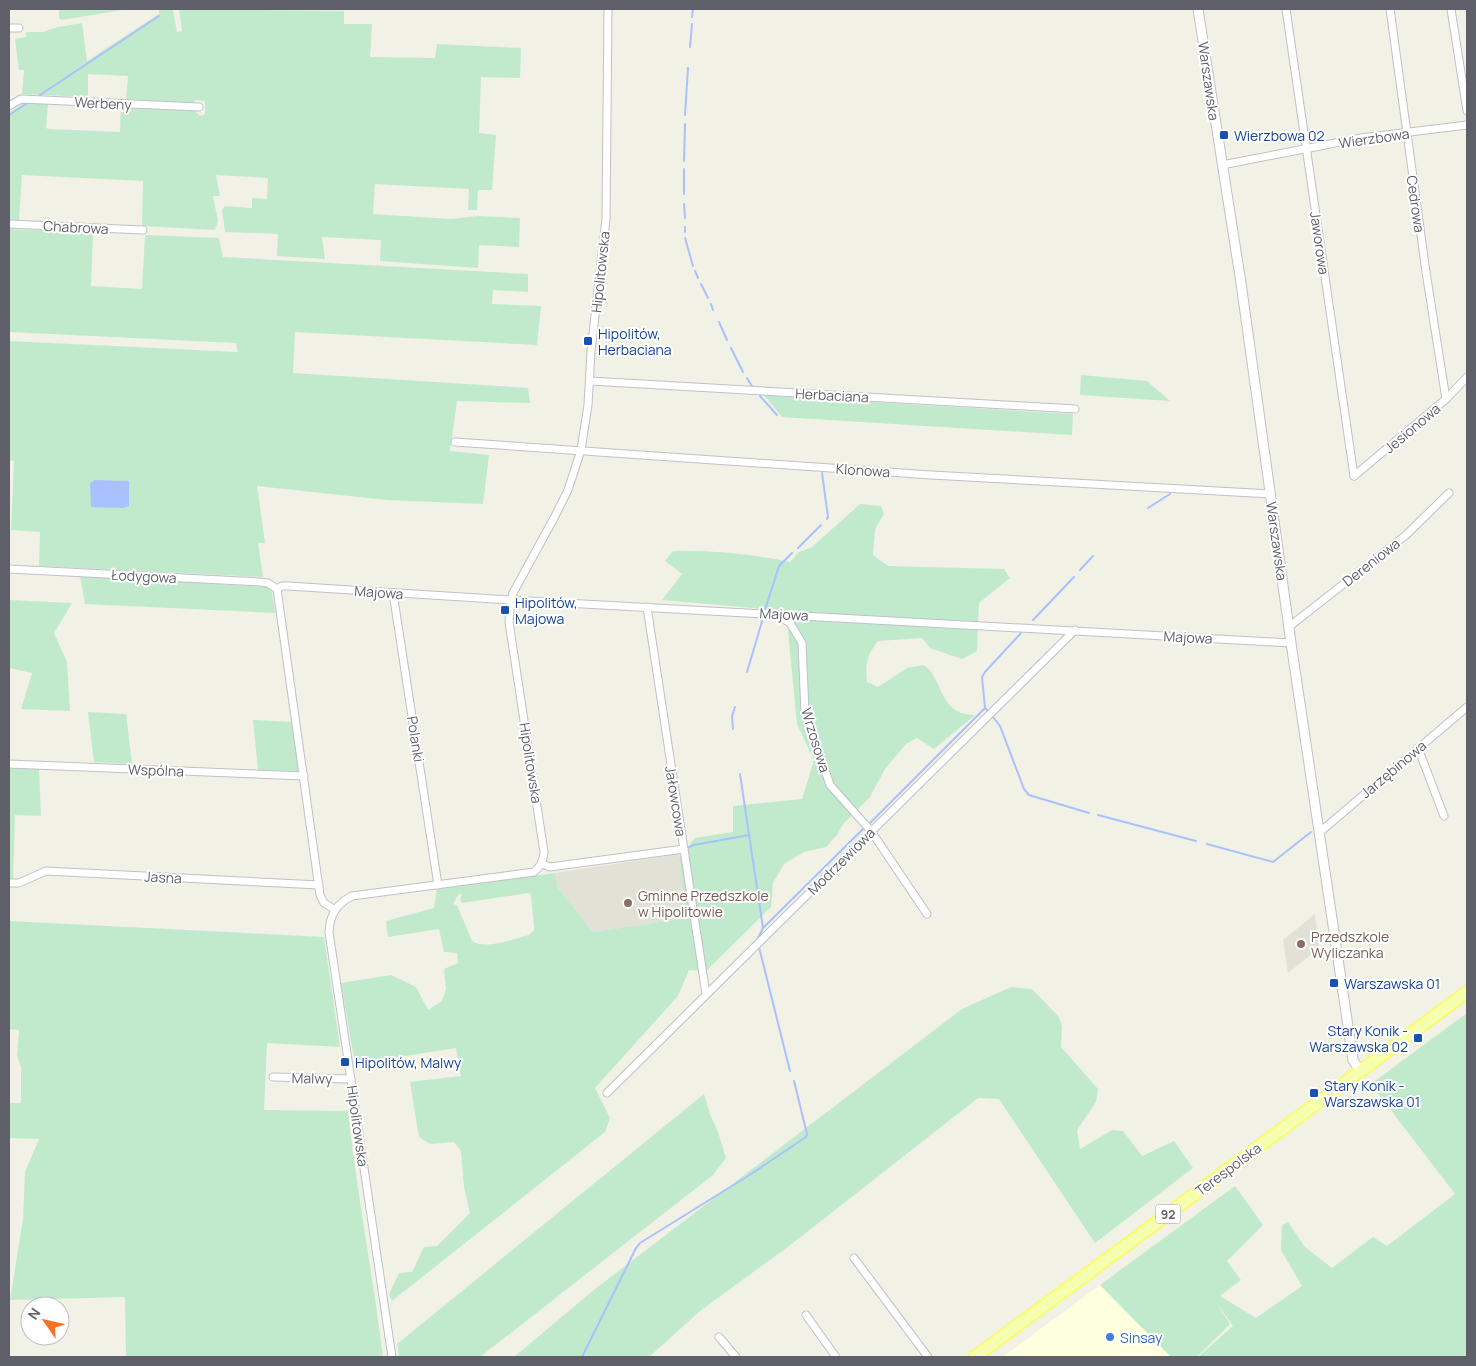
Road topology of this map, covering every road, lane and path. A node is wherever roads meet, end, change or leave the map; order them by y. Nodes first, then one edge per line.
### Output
1 (608, 9) edge
2 (1198, 9) edge
3 (1286, 9) edge
4 (1390, 9) edge
5 (1451, 9) edge
6 (9, 28) edge
7 (19, 28) dead end
8 (9, 106) edge
9 (199, 107) dead end
10 (1467, 111) edge
11 (1467, 125) edge
12 (1406, 133) junction
13 (1306, 148) junction
14 (1222, 165) junction
15 (9, 224) edge
16 (143, 230) dead end
17 (1467, 377) edge
18 (590, 381) junction
19 (1446, 399) junction
20 (1075, 409) dead end
21 (455, 442) dead end
22 (582, 450) junction
23 (1354, 476) joint
24 (1448, 493) dead end
25 (1271, 494) junction
26 (9, 569) edge
27 (277, 589) junction
28 (393, 593) junction
29 (511, 600) junction
30 (647, 607) junction
31 (776, 614) junction
32 (1290, 626) junction
33 (1075, 630) junction
34 (1291, 643) junction
35 (1467, 706) edge
36 (1418, 748) junction
37 (9, 764) edge
38 (304, 776) junction
39 (1444, 816) dead end
40 (871, 831) junction
41 (1320, 832) junction
42 (684, 849) junction
43 (542, 864) junction
44 (9, 883) edge
45 (319, 885) junction
46 (438, 885) junction
47 (334, 909) junction
48 (927, 914) dead end
49 (1467, 992) edge
50 (706, 994) junction
51 (1360, 1071) junction
52 (273, 1077) dead end
53 (351, 1079) junction
54 (607, 1093) dead end
55 (854, 1258) dead end
56 (806, 1315) dead end
57 (719, 1337) dead end
58 (392, 1357) edge
59 (736, 1357) edge
60 (836, 1357) edge
61 (928, 1357) edge
62 (975, 1357) edge

1 - 18 street, Hipolitowska
2 - 14 street, Warszawska
3 - 13 street, Jaworowa
4 - 12 street, Cedrowa
5 - 10 street
6 - 7 street
8 - 9 street, Werbeny
11 - 12 street, Wierzbowa
12 - 13 street, Wierzbowa
12 - 19 street, Cedrowa
13 - 14 street, Wierzbowa
13 - 23 street, Jaworowa
14 - 25 street, Warszawska
15 - 16 street, Chabrowa
17 - 19 street, Jesionowa
18 - 20 street, Herbaciana
18 - 22 street, Hipolitowska
19 - 23 street, Jesionowa
21 - 22 street, Klonowa
22 - 25 street, Klonowa
22 - 29 street, Hipolitowska
24 - 32 street, Dereniowa
25 - 32 street, Warszawska
26 - 27 street, Łodygowa
27 - 28 street, Majowa
27 - 38 street
28 - 29 street, Majowa
28 - 46 street, Polanki
29 - 30 street, Majowa
29 - 43 street, Hipolitowska
30 - 31 street, Majowa
30 - 42 street, Jałowcowa
31 - 33 street, Majowa
31 - 40 street, Wrzosowa
32 - 34 street, Warszawska
33 - 34 street, Majowa
33 - 40 street, Modrzewiowa
34 - 41 street, Warszawska
35 - 36 street, Jarzębinowa
36 - 39 street
36 - 41 street, Jarzębinowa
37 - 38 street, Wspólna
38 - 45 street
40 - 48 street, Wrzosowa
40 - 50 street, Modrzewiowa
41 - 51 street, Warszawska
42 - 43 street
42 - 50 street, Jałowcowa
43 - 46 street
44 - 45 street, Jasna
45 - 47 street
46 - 47 street
47 - 53 street, Hipolitowska
49 - 51 main road, 92
50 - 54 street, Modrzewiowa
51 - 62 main road, Terespolska / 92
52 - 53 street, Malwy
53 - 58 street, Hipolitowska
55 - 61 street
56 - 60 street
57 - 59 street

